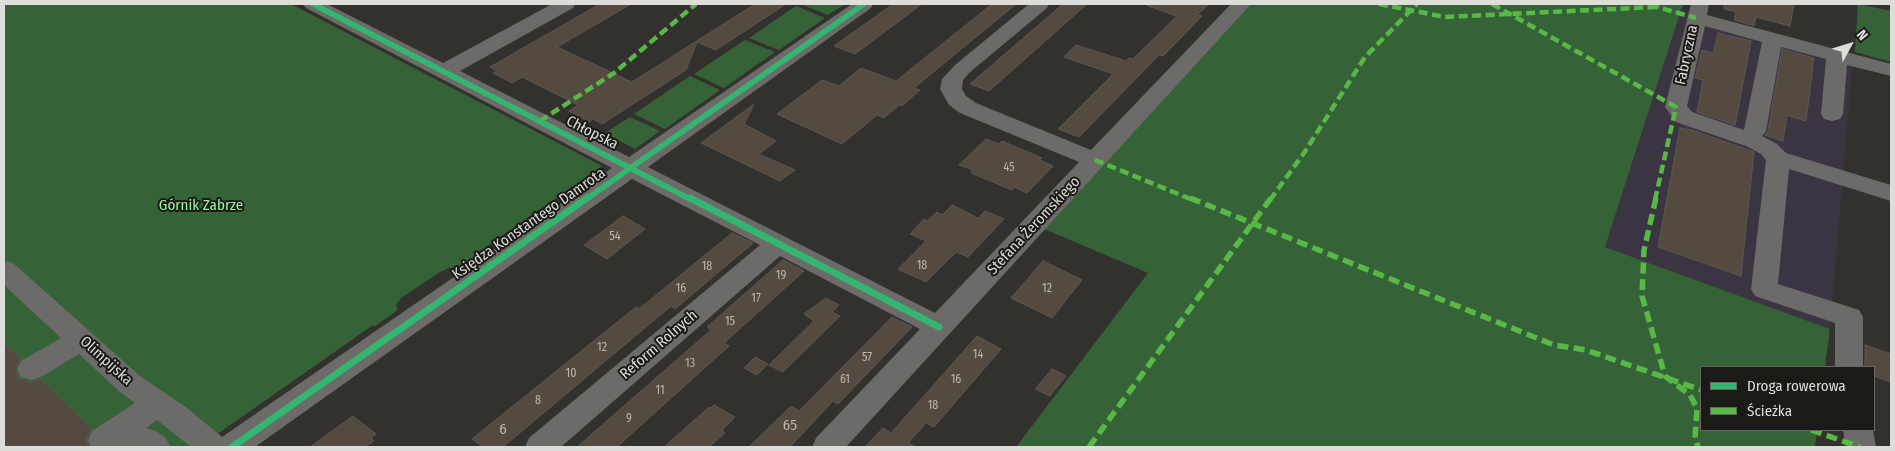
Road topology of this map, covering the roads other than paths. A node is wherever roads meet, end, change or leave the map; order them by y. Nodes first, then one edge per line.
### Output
1 (317, 4) edge
2 (566, 4) edge
3 (864, 4) edge
4 (1040, 4) edge
5 (1241, 4) edge
6 (1698, 11) edge
7 (1773, 38) junction
8 (1837, 56) junction
9 (1891, 70) edge
10 (444, 71) junction
11 (1832, 114) dead end
12 (1755, 131) dead end
13 (1778, 158) junction
14 (1095, 160) junction
15 (631, 168) junction
16 (1891, 193) edge
17 (778, 242) junction
18 (4, 270) edge
19 (939, 327) junction
20 (81, 339) junction
21 (1849, 366) edge
22 (31, 369) dead end
23 (158, 404) junction
24 (1858, 431) edge
25 (112, 444) edge
26 (155, 447) edge
27 (212, 447) edge
28 (232, 447) edge
29 (540, 447) edge
30 (827, 447) edge
31 (1861, 447) edge

1 - 10 street, Chłopska
2 - 10 street
3 - 15 street, Księdza Konstantego Damrota
4 - 14 street
5 - 14 street, Stefana Żeromskiego
6 - 7 street
6 - 13 street, Fabryczna
7 - 8 street
7 - 12 street
8 - 9 street
8 - 11 street
10 - 15 street, Chłopska
13 - 16 street
13 - 21 street
14 - 19 street, Stefana Żeromskiego
15 - 17 street, Chłopska
15 - 28 street, Księdza Konstantego Damrota
17 - 19 street, Chłopska
17 - 29 street, Reform Rolnych
18 - 20 street, Olimpijska
19 - 30 street, Stefana Żeromskiego
20 - 22 street
20 - 23 street, Olimpijska
23 - 25 street
23 - 27 street, Olimpijska
24 - 31 street
25 - 26 street

